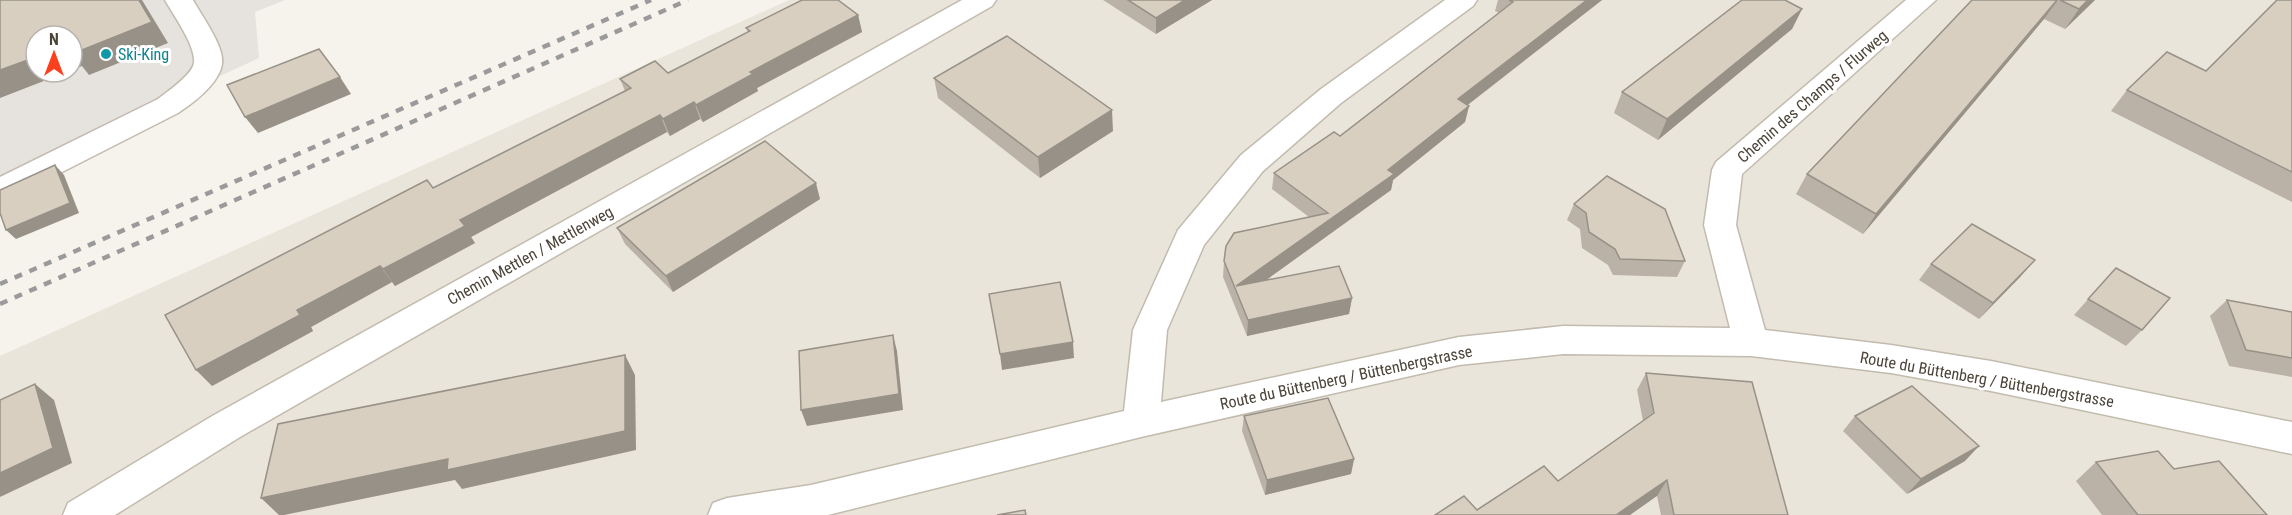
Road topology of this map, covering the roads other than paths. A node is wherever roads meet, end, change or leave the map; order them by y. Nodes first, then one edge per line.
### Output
1 (179, 0) edge
2 (981, 0) edge
3 (1463, 0) edge
4 (1922, 0) edge
5 (0, 190) edge
6 (1751, 342) junction
7 (1142, 422) junction
8 (2292, 438) edge
9 (91, 513) edge
10 (727, 515) edge

1 - 5 street
2 - 9 street, Chemin Mettlen / Mettlenweg
3 - 7 street
4 - 6 street, Chemin des Champs / Flurweg
6 - 7 street, Route du Büttenberg / Büttenbergstrasse
6 - 8 street, Route du Büttenberg / Büttenbergstrasse
7 - 10 street, Route du Büttenberg / Büttenbergstrasse

